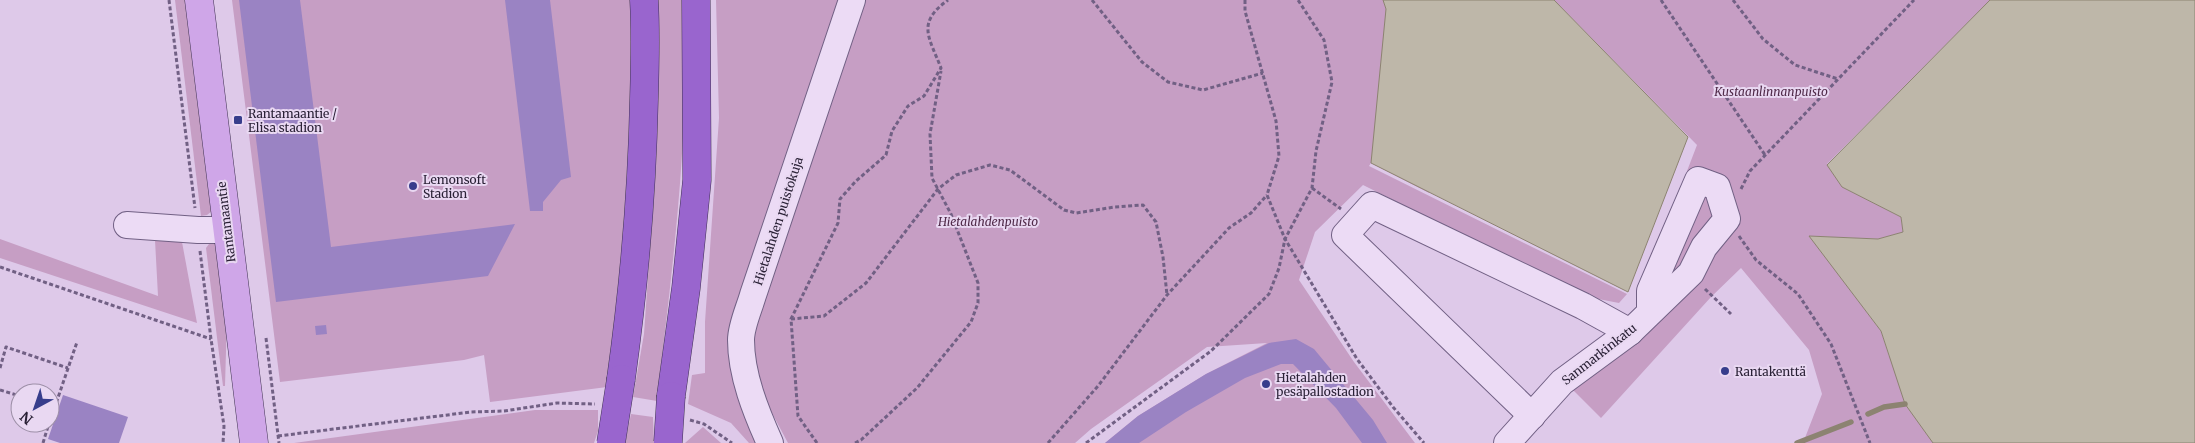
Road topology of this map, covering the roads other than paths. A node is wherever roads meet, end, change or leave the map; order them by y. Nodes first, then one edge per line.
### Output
1 (199, 0) edge
2 (644, 0) edge
3 (696, 0) edge
4 (852, 0) edge
5 (127, 225) dead end
6 (226, 230) junction
7 (1650, 312) junction
8 (1630, 332) junction
9 (1532, 416) junction
10 (266, 440) edge
11 (611, 443) edge
12 (668, 443) edge
13 (770, 443) edge
14 (1507, 443) edge

1 - 6 main road, Rantamaantie
2 - 11 highway, bridge
3 - 12 highway, bridge
4 - 13 street, Hietalahden puistokuja
5 - 6 street
6 - 10 main road, Rantamaantie
7 - 7 street, Sanmarkinkatu
7 - 8 street, Sanmarkinkatu
8 - 9 street, Sanmarkinkatu
8 - 9 street
9 - 14 street, Sanmarkinkatu

